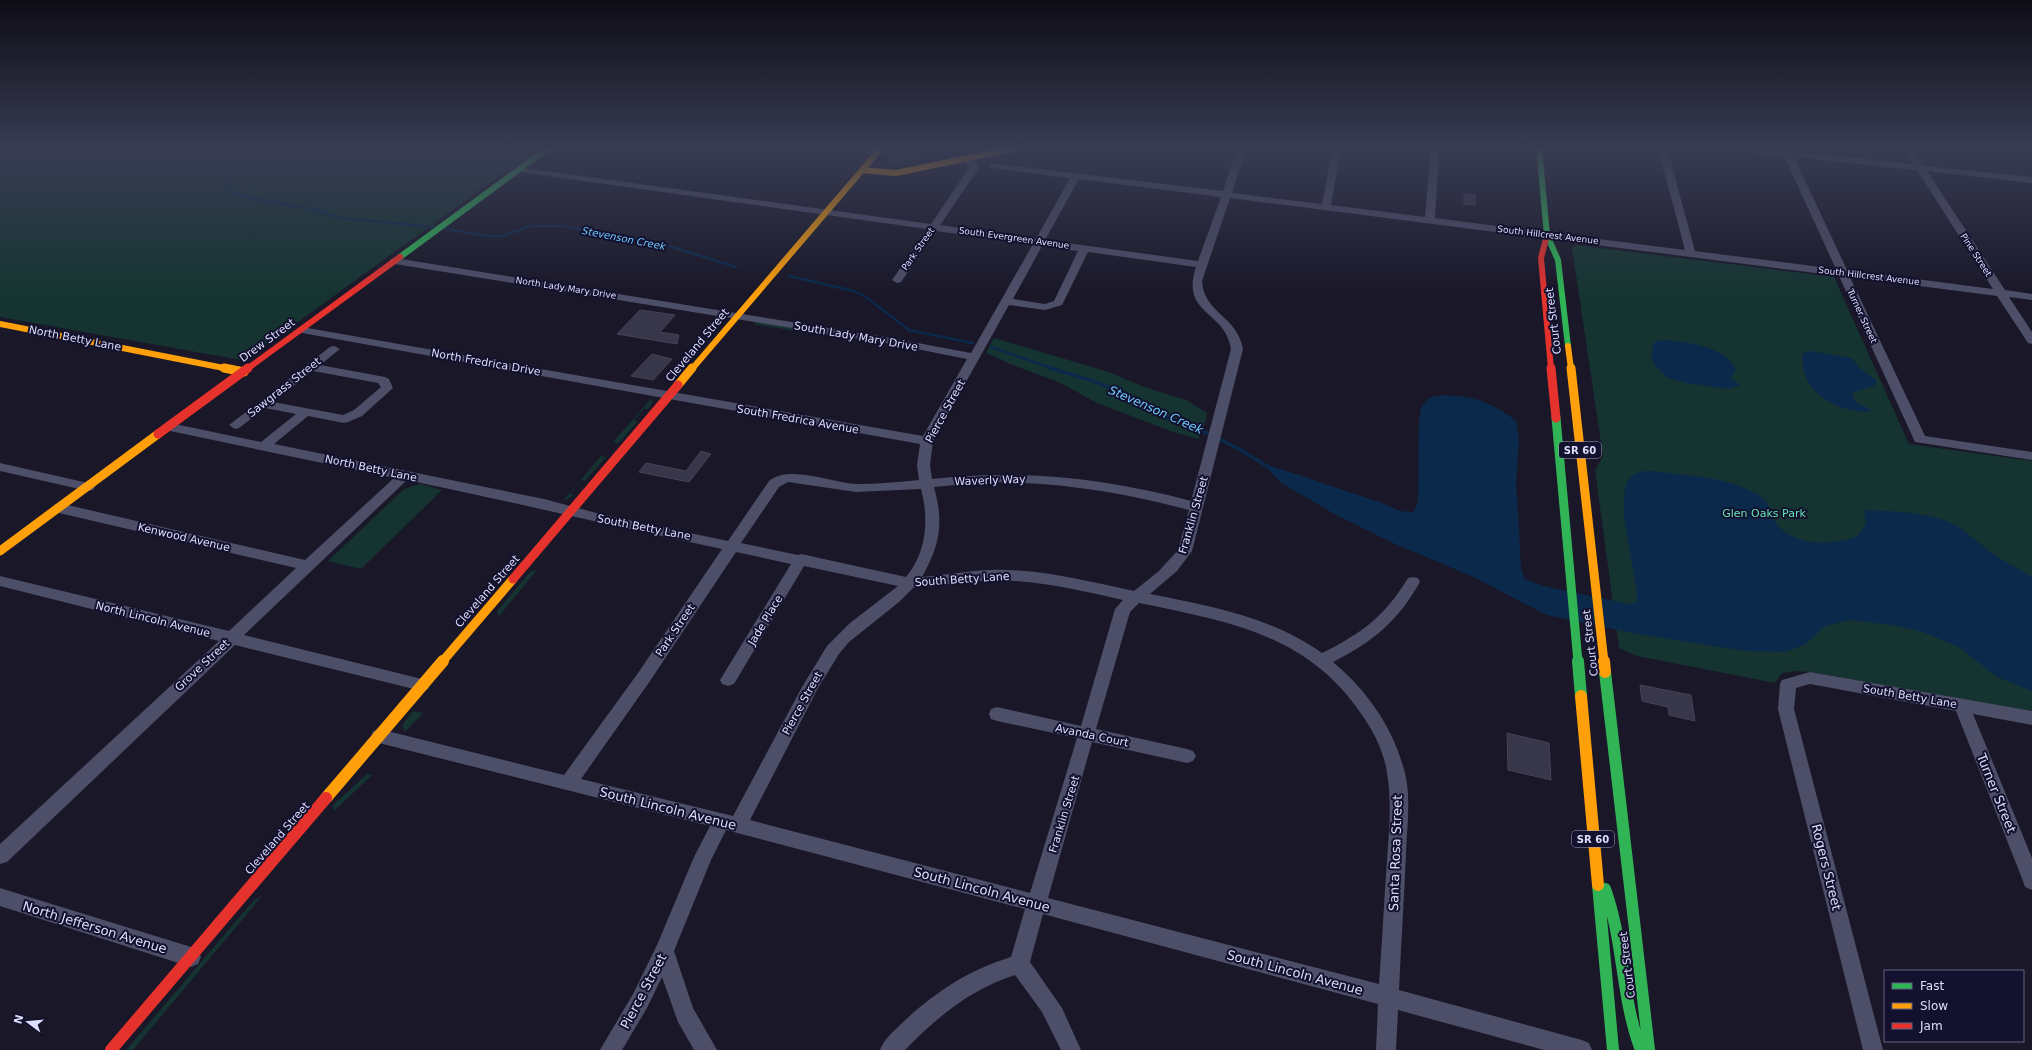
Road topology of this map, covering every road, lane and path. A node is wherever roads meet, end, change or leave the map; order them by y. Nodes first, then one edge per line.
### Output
1 (480, 197) edge
2 (719, 197) edge
3 (839, 197) edge
4 (954, 197) edge
5 (1064, 197) edge
6 (1225, 197) edge
7 (1249, 197) edge
8 (1328, 197) edge
9 (1432, 197) edge
10 (1544, 197) edge
11 (1675, 197) edge
12 (1807, 197) edge
13 (1939, 197) edge
14 (1326, 207) junction
15 (826, 212) junction
16 (1430, 220) junction
17 (933, 227) junction
18 (1547, 235) junction
19 (1039, 242) junction
20 (1086, 248) junction
21 (1690, 254) junction
22 (395, 261) junction
23 (1202, 266) junction
24 (1842, 273) junction
25 (897, 280) dead end
26 (2001, 293) junction
27 (2032, 297) edge
28 (1006, 301) junction
29 (1545, 310) junction
30 (1564, 312) junction
31 (737, 316) junction
32 (0, 324) edge
33 (302, 330) junction
34 (2032, 341) edge
35 (334, 348) dead end
36 (979, 349) junction
37 (310, 367) junction
38 (244, 372) junction
39 (1553, 388) junction
40 (1573, 391) junction
41 (670, 396) junction
42 (262, 404) junction
43 (306, 412) junction
44 (235, 425) dead end
45 (170, 427) junction
46 (927, 442) junction
47 (264, 446) junction
48 (2032, 456) edge
49 (0, 467) edge
50 (405, 475) junction
51 (782, 478) joint
52 (926, 483) junction
53 (88, 487) junction
54 (1196, 507) junction
55 (60, 508) junction
56 (571, 510) junction
57 (733, 545) junction
58 (0, 551) edge
59 (802, 559) junction
60 (308, 566) junction
61 (0, 581) edge
62 (1413, 582) dead end
63 (910, 583) junction
64 (1135, 597) junction
65 (231, 638) junction
66 (1322, 661) junction
67 (728, 680) dead end
68 (1788, 684) joint
69 (422, 685) junction
70 (1962, 706) junction
71 (997, 714) dead end
72 (2032, 718) edge
73 (1088, 734) junction
74 (379, 736) junction
75 (1187, 756) dead end
76 (1587, 774) junction
77 (1618, 780) junction
78 (568, 783) junction
79 (730, 823) junction
80 (0, 856) edge
81 (1595, 862) junction
82 (2032, 881) edge
83 (0, 897) edge
84 (1037, 903) junction
85 (664, 951) junction
86 (191, 957) junction
87 (1018, 964) junction
88 (1389, 997) junction
89 (111, 1050) edge
90 (610, 1050) edge
91 (707, 1050) edge
92 (890, 1050) edge
93 (1071, 1050) edge
94 (1386, 1050) edge
95 (1582, 1050) edge
96 (1612, 1050) edge
97 (1641, 1050) edge
98 (1649, 1050) edge
99 (1873, 1050) edge

1 - 22 main road, Drew Street
2 - 15 street, South Evergreen Avenue
3 - 15 main road, Cleveland Street
4 - 17 street, Park Street
5 - 19 street, Pierce Street
6 - 23 street, Franklin Street
7 - 14 street, South Hillcrest Avenue
8 - 14 street
9 - 16 street
10 - 18 main road, Court Street / SR 60
11 - 21 street
12 - 24 street, Turner Street
13 - 26 street, Pine Street
14 - 16 street, South Hillcrest Avenue
15 - 17 street, South Evergreen Avenue
15 - 31 main road, Cleveland Street
16 - 18 street, South Hillcrest Avenue
17 - 19 street, South Evergreen Avenue
17 - 25 street, Park Street
18 - 21 street, South Hillcrest Avenue
18 - 29 main road, Court Street / SR 60
18 - 30 main road, Court Street / SR 60
19 - 20 street, South Evergreen Avenue
19 - 28 street, Pierce Street
20 - 23 street, South Evergreen Avenue
20 - 28 street
21 - 24 street, South Hillcrest Avenue
22 - 31 street, North Lady Mary Drive
22 - 33 main road, Drew Street
23 - 54 street, Franklin Street
24 - 26 street, South Hillcrest Avenue
24 - 48 street, Turner Street
26 - 27 street, South Hillcrest Avenue
26 - 34 street, Pine Street
28 - 36 street, Pierce Street
29 - 30 street
29 - 39 main road, Court Street / SR 60
30 - 40 main road, Court Street / SR 60
31 - 36 street, South Lady Mary Drive
31 - 41 main road, Cleveland Street
32 - 38 main road, North Betty Lane
33 - 38 main road, Drew Street
33 - 41 street, North Fredrica Drive
35 - 37 street, Sawgrass Street
36 - 46 street, Pierce Street
37 - 42 street, Sawgrass Street
37 - 43 street
38 - 45 main road, Drew Street
39 - 40 street
39 - 76 main road, Court Street / SR 60
40 - 77 main road, Court Street / SR 60
41 - 46 street, South Fredrica Avenue
41 - 56 main road, Cleveland Street
42 - 43 street
42 - 44 street, Sawgrass Street
43 - 47 street
45 - 47 street, North Betty Lane
45 - 53 main road, Drew Street
46 - 52 street, Pierce Street
47 - 50 street, North Betty Lane
49 - 53 street
50 - 56 street, North Betty Lane
50 - 60 street, Grove Street
51 - 52 street, Waverly Way
51 - 57 street, Park Street
52 - 54 street, Waverly Way
52 - 63 street, Pierce Street
53 - 55 main road, Drew Street
54 - 64 street, Franklin Street
55 - 58 main road, Drew Street
55 - 60 street, Kenwood Avenue
56 - 57 street, South Betty Lane
56 - 69 main road, Cleveland Street
57 - 59 street, South Betty Lane
57 - 78 street, Park Street
59 - 63 street, South Betty Lane
59 - 67 street, Jade Place
60 - 65 street, Grove Street
61 - 65 street, North Lincoln Avenue
62 - 66 street
63 - 64 street, South Betty Lane
63 - 79 street, Pierce Street
64 - 66 street, South Betty Lane
64 - 73 street, Franklin Street
65 - 69 street, North Lincoln Avenue
65 - 80 street, Grove Street
66 - 88 street, Santa Rosa Street
68 - 70 street, South Betty Lane
68 - 99 street, Rogers Street
69 - 74 main road, Cleveland Street
70 - 72 street, South Betty Lane
70 - 82 street, Turner Street
71 - 73 street, Avanda Court
73 - 75 street, Avanda Court
73 - 84 street, Franklin Street
74 - 78 street, South Lincoln Avenue
74 - 86 main road, Cleveland Street
76 - 77 street
76 - 81 main road, Court Street / SR 60
77 - 98 main road, Court Street / SR 60
78 - 79 street, South Lincoln Avenue
79 - 84 street, South Lincoln Avenue
79 - 85 street, Pierce Street
81 - 96 main road, Court Street / SR 60
81 - 97 main road
83 - 86 street, North Jefferson Avenue
84 - 87 street, Franklin Street
84 - 88 street, South Lincoln Avenue
85 - 90 street, Pierce Street
85 - 91 street
86 - 89 main road, Cleveland Street
87 - 92 street
87 - 93 street
88 - 94 street, Santa Rosa Street
88 - 95 street, South Lincoln Avenue

